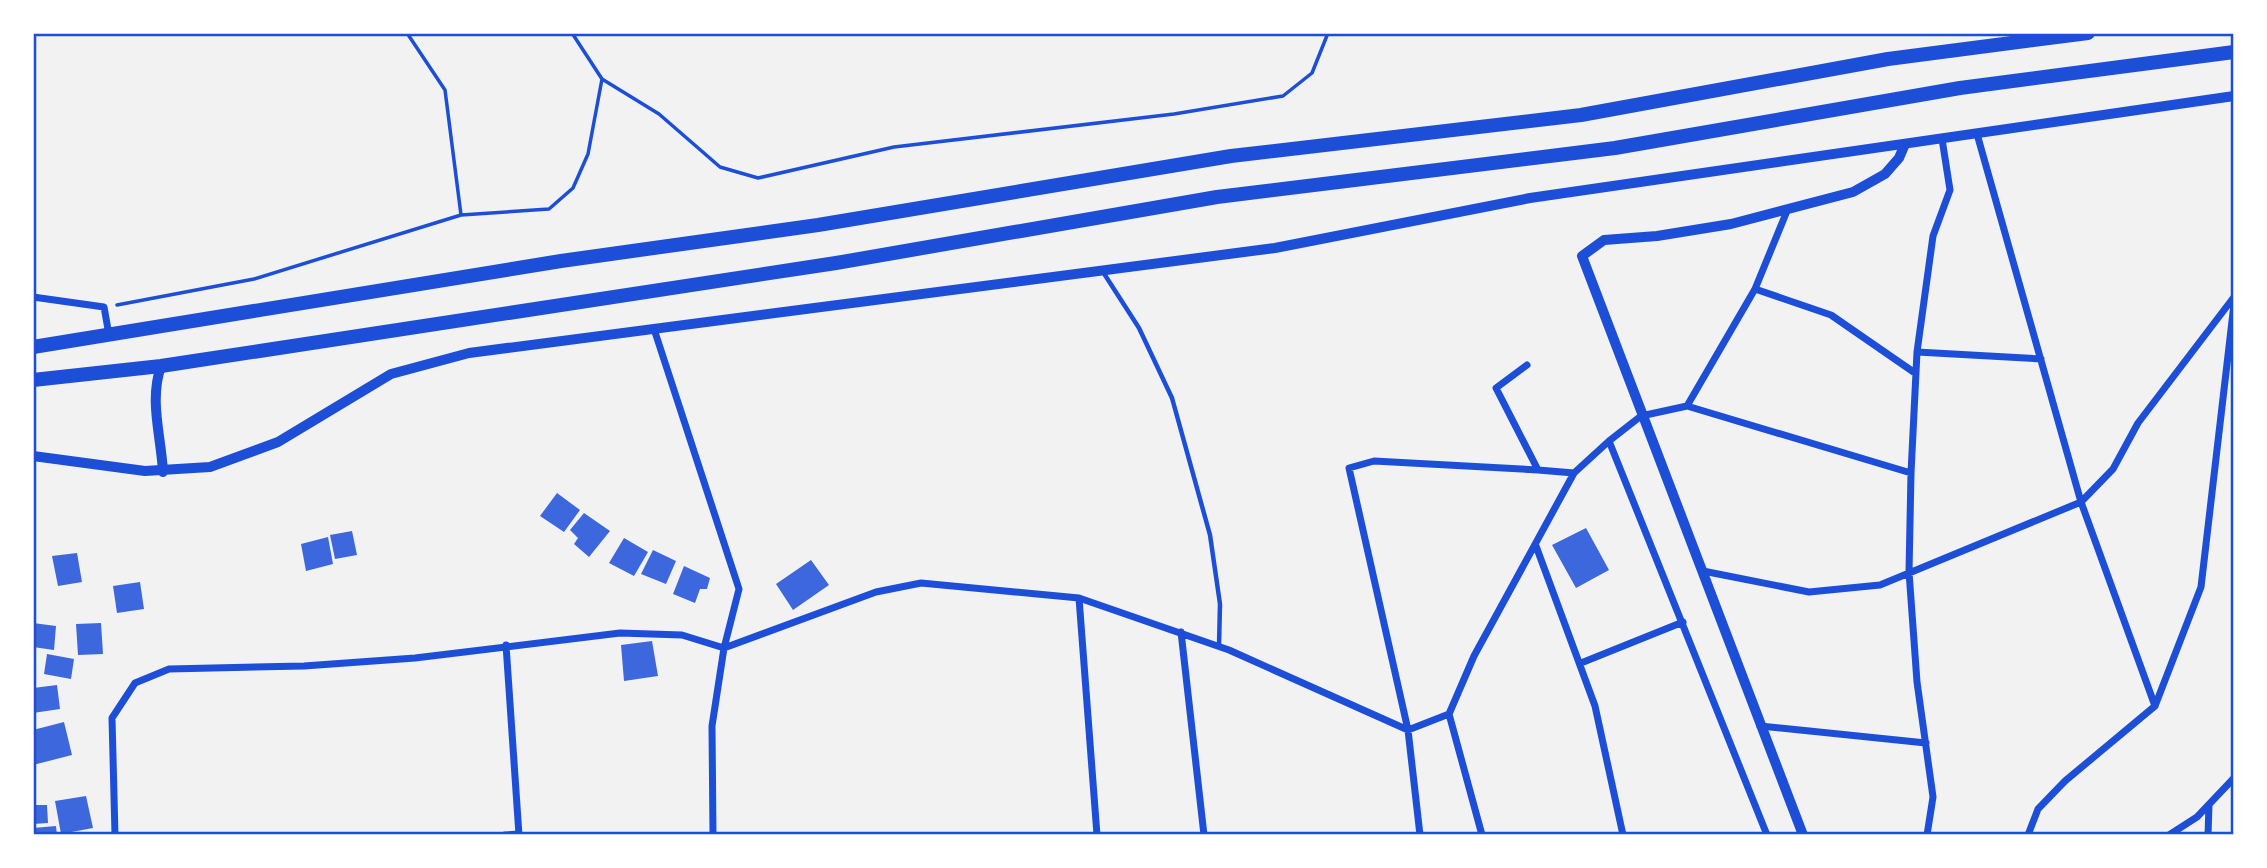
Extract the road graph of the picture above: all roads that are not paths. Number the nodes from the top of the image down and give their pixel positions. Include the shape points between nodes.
1 (2088, 33) edge
2 (2234, 52) edge
3 (2234, 96) edge
4 (1977, 134) junction
5 (1942, 139) junction
6 (1905, 144) junction
7 (1787, 211) junction
8 (1101, 270) junction
9 (1755, 289) junction
10 (33, 297) edge
11 (2234, 297) edge
12 (2234, 304) edge
13 (654, 329) junction
14 (109, 335) junction
15 (33, 346) edge
16 (1917, 352) junction
17 (2041, 359) junction
18 (1527, 365) dead end
19 (161, 366) junction
20 (1915, 373) junction
21 (33, 380) edge
22 (1687, 406) junction
23 (1641, 416) junction
24 (1609, 441) junction
25 (33, 456) edge
26 (1538, 470) junction
27 (163, 472) junction
28 (1910, 472) junction
29 (1574, 473) junction
30 (2081, 502) junction
31 (1536, 546) junction
32 (1703, 571) junction
33 (1909, 572) junction
34 (1079, 597) junction
35 (1684, 622) junction
36 (1181, 632) junction
37 (506, 645) junction
38 (1219, 646) junction
39 (724, 648) junction
40 (1581, 663) junction
41 (2155, 705) junction
42 (1449, 714) junction
43 (1760, 726) junction
44 (1408, 730) junction
45 (1926, 743) junction
46 (2234, 778) edge
47 (2209, 805) junction
48 (519, 834) edge
49 (115, 835) edge
50 (505, 835) edge
51 (713, 835) edge
52 (1097, 835) edge
53 (1204, 835) edge
54 (1420, 835) edge
55 (1482, 835) edge
56 (1623, 835) edge
57 (1767, 835) edge
58 (1803, 835) edge
59 (1927, 835) edge
60 (2028, 835) edge
61 (2169, 835) edge
62 (2208, 835) edge

1 - 14 highway via 1888,59 1581,115 1231,156
2 - 19 highway via 1960,88 1615,148 1217,197 836,263
3 - 4 main road
4 - 5 main road
4 - 17 street
5 - 6 main road
5 - 16 street via 1951,190 1933,236
6 - 7 street via 1885,174 1853,192
6 - 8 main road via 1530,198 1275,248
7 - 9 street
7 - 23 street via 1694,230 1604,240 1581,256
8 - 13 main road
8 - 38 lane via 1139,328 1172,398 1210,535 1220,604
9 - 20 street via 1831,315
9 - 22 street
10 - 14 street via 104,307
11 - 30 street via 2138,423 2113,469
12 - 41 street via 2201,587
13 - 27 main road via 469,353 391,374 278,442 210,467
13 - 39 street via 739,589
14 - 15 highway
16 - 17 street
16 - 20 street
17 - 30 street
18 - 26 street via 1496,388
19 - 21 highway
19 - 27 main road via 155,401
20 - 28 street
22 - 23 street
22 - 28 street
23 - 24 street
23 - 32 street
24 - 29 street
24 - 35 street
25 - 27 main road
26 - 29 street
26 - 44 street via 1374,461 1349,468
28 - 33 street
29 - 31 street
30 - 33 street
30 - 41 street
31 - 40 street
31 - 42 street via 1474,656
32 - 33 street via 1809,592 1880,585
32 - 43 street
33 - 45 street
34 - 36 street
34 - 39 street via 921,583 876,592
34 - 52 street
35 - 40 street
35 - 57 street
36 - 38 street
36 - 53 street
37 - 39 street via 645,634 682,635
37 - 48 street
37 - 49 street via 415,658 304,666 169,669 135,683 112,718
38 - 44 street
39 - 51 street via 712,726
40 - 56 street
41 - 60 street via 2065,781 2038,809
42 - 44 street
42 - 55 street
43 - 45 street
43 - 58 street
44 - 54 street
45 - 59 street via 1933,797
46 - 47 street
47 - 61 street
47 - 62 street
48 - 50 street

